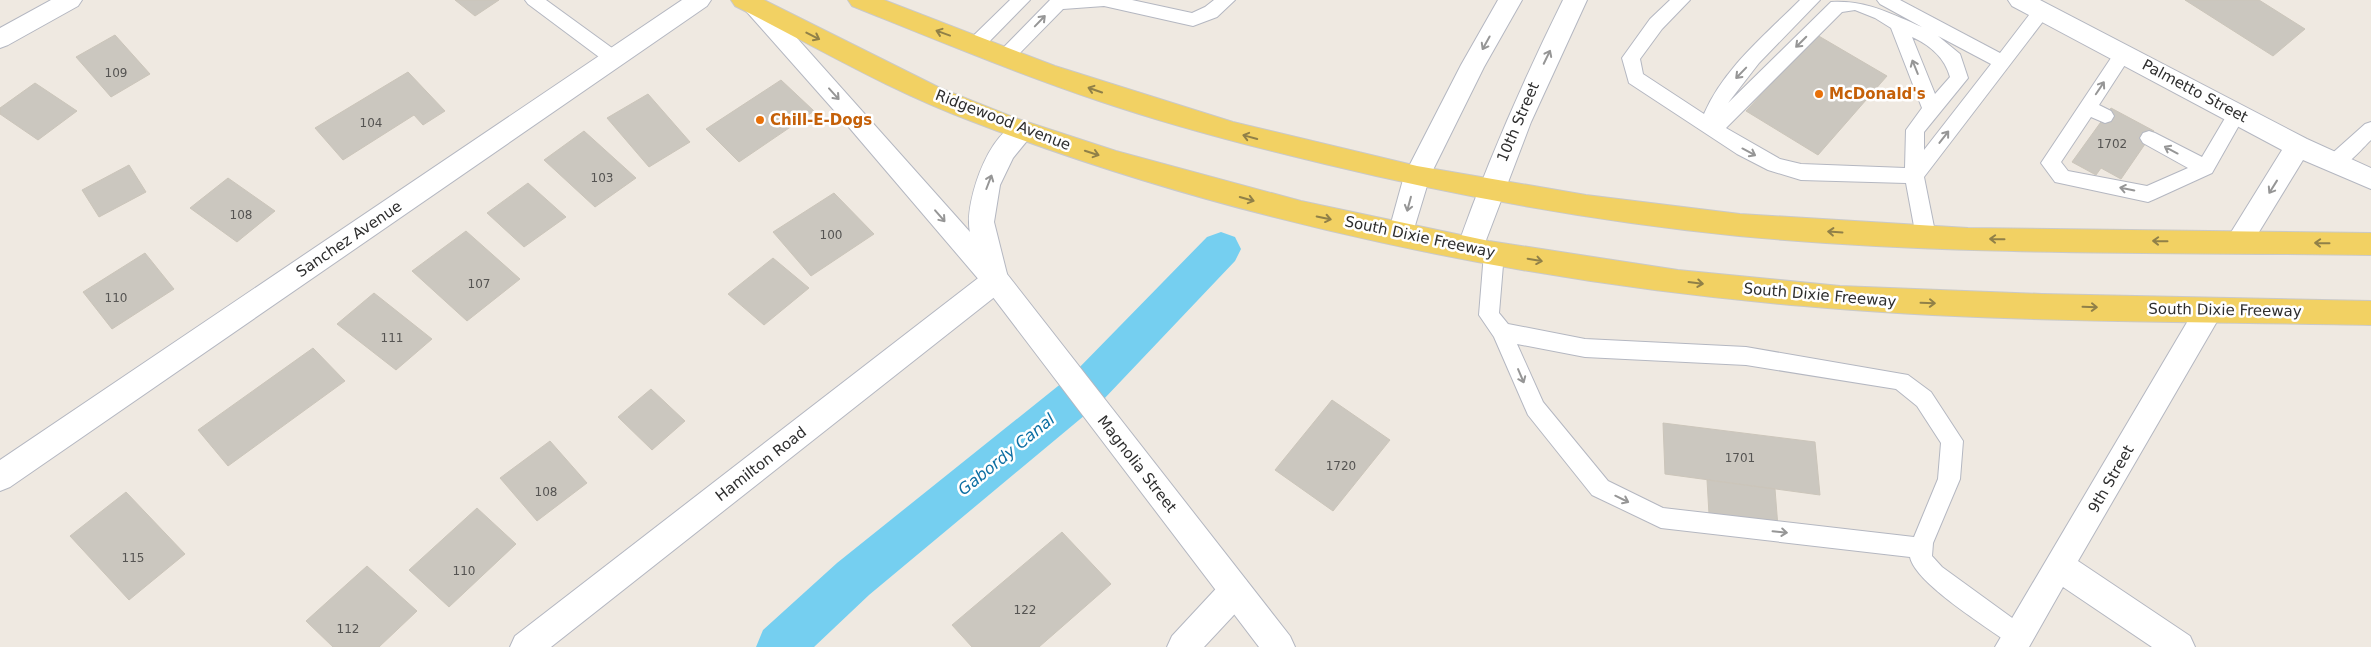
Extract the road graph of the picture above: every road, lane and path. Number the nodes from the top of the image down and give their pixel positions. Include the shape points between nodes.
1 (70, 0) edge
2 (699, 0) edge
3 (860, 0) edge
4 (1104, 0) edge
5 (1226, 0) edge
6 (1510, 0) edge
7 (1575, 0) edge
8 (1680, 0) edge
9 (1811, 0) edge
10 (1886, 0) edge
11 (2020, 0) edge
12 (543, 2) edge
13 (749, 3) edge
14 (1014, 3) edge
15 (2042, 12) junction
16 (1898, 24) junction
17 (0, 39) edge
18 (975, 45) junction
19 (2123, 54) junction
20 (1006, 56) junction
21 (613, 58) junction
22 (2002, 62) junction
23 (2088, 107) junction
24 (1932, 109) junction
25 (2237, 113) junction
26 (2105, 116) dead end
27 (1711, 127) junction
28 (1022, 130) junction
29 (2371, 130) edge
30 (2149, 138) dead end
31 (2298, 146) junction
32 (2335, 162) junction
33 (2205, 168) junction
34 (1417, 176) junction
35 (1914, 176) junction
36 (2371, 179) edge
37 (1490, 189) junction
38 (1276, 208) joint
39 (1401, 234) junction
40 (1926, 237) junction
41 (2239, 242) junction
42 (2371, 244) edge
43 (1482, 250) junction
44 (996, 280) junction
45 (2209, 310) junction
46 (2371, 312) edge
47 (1502, 332) junction
48 (0, 477) edge
49 (1922, 548) junction
50 (2060, 567) junction
51 (1235, 591) junction
52 (2014, 642) edge
53 (526, 647) edge
54 (1183, 647) edge
55 (1279, 647) edge
56 (2180, 647) edge

1 - 17 street
2 - 21 street, Sanchez Avenue
18 -> 3 main road
4 - 5 lane via 1193,20 1212,12
20 -> 4 lane via 1058,3
6 -> 34 street
37 -> 7 street, 10th Street via 1539,73
8 - 27 lane via 1656,24 1631,58 1635,78
9 -> 27 lane via 1728,86 1715,107
10 - 22 lane
11 - 15 street, Palmetto Street
12 - 21 lane
13 -> 28 main road, Ridgewood Avenue via 904,82
13 -> 44 street, Magnolia Street via 856,118
14 - 18 lane
15 - 19 street, Palmetto Street
15 - 22 lane
24 -> 16 lane
16 - 24 lane via 1928,37 1954,60 1959,78
16 -> 27 lane via 1856,3 1837,7
18 - 20 main road
23 -> 19 lane
19 - 25 street, Palmetto Street
34 -> 20 main road via 1298,149 1110,95
21 - 48 street, Sanchez Avenue
35 -> 22 lane
23 - 26 lane
33 -> 23 lane via 2148,194 2062,177 2050,163
24 - 35 lane via 1915,130
25 - 31 street, Palmetto Street
25 - 33 lane
27 -> 35 lane via 1744,149 1792,170
28 -> 38 main road, Ridgewood Avenue
44 -> 28 street, Magnolia Street via 981,222 987,185 1003,152
29 - 32 lane
33 -> 30 lane
31 - 32 street, Palmetto Street
31 -> 41 street
32 - 36 street, Palmetto Street
34 - 37 main road
34 -> 39 street
35 - 40 lane
40 -> 37 main road via 1740,225 1641,214
37 - 43 street, 10th Street
38 -> 39 main road, South Dixie Freeway
39 - 43 main road, South Dixie Freeway
41 -> 40 main road
42 -> 41 main road
43 -> 45 main road, South Dixie Freeway via 1584,268 1774,292 1899,302
43 - 47 lane via 1489,315
44 - 51 street, Magnolia Street
44 - 53 street, Hamilton Road
45 - 46 main road, South Dixie Freeway
45 - 50 street, 9th Street
47 -> 49 lane via 1535,408 1600,488 1661,518
47 - 49 lane via 1585,348 1746,356 1902,381 1924,399 1952,441 1949,478
49 - 52 lane via 1921,559 1934,575
50 - 52 street, 9th Street
50 - 56 street
51 - 54 street
51 - 55 street, Magnolia Street

